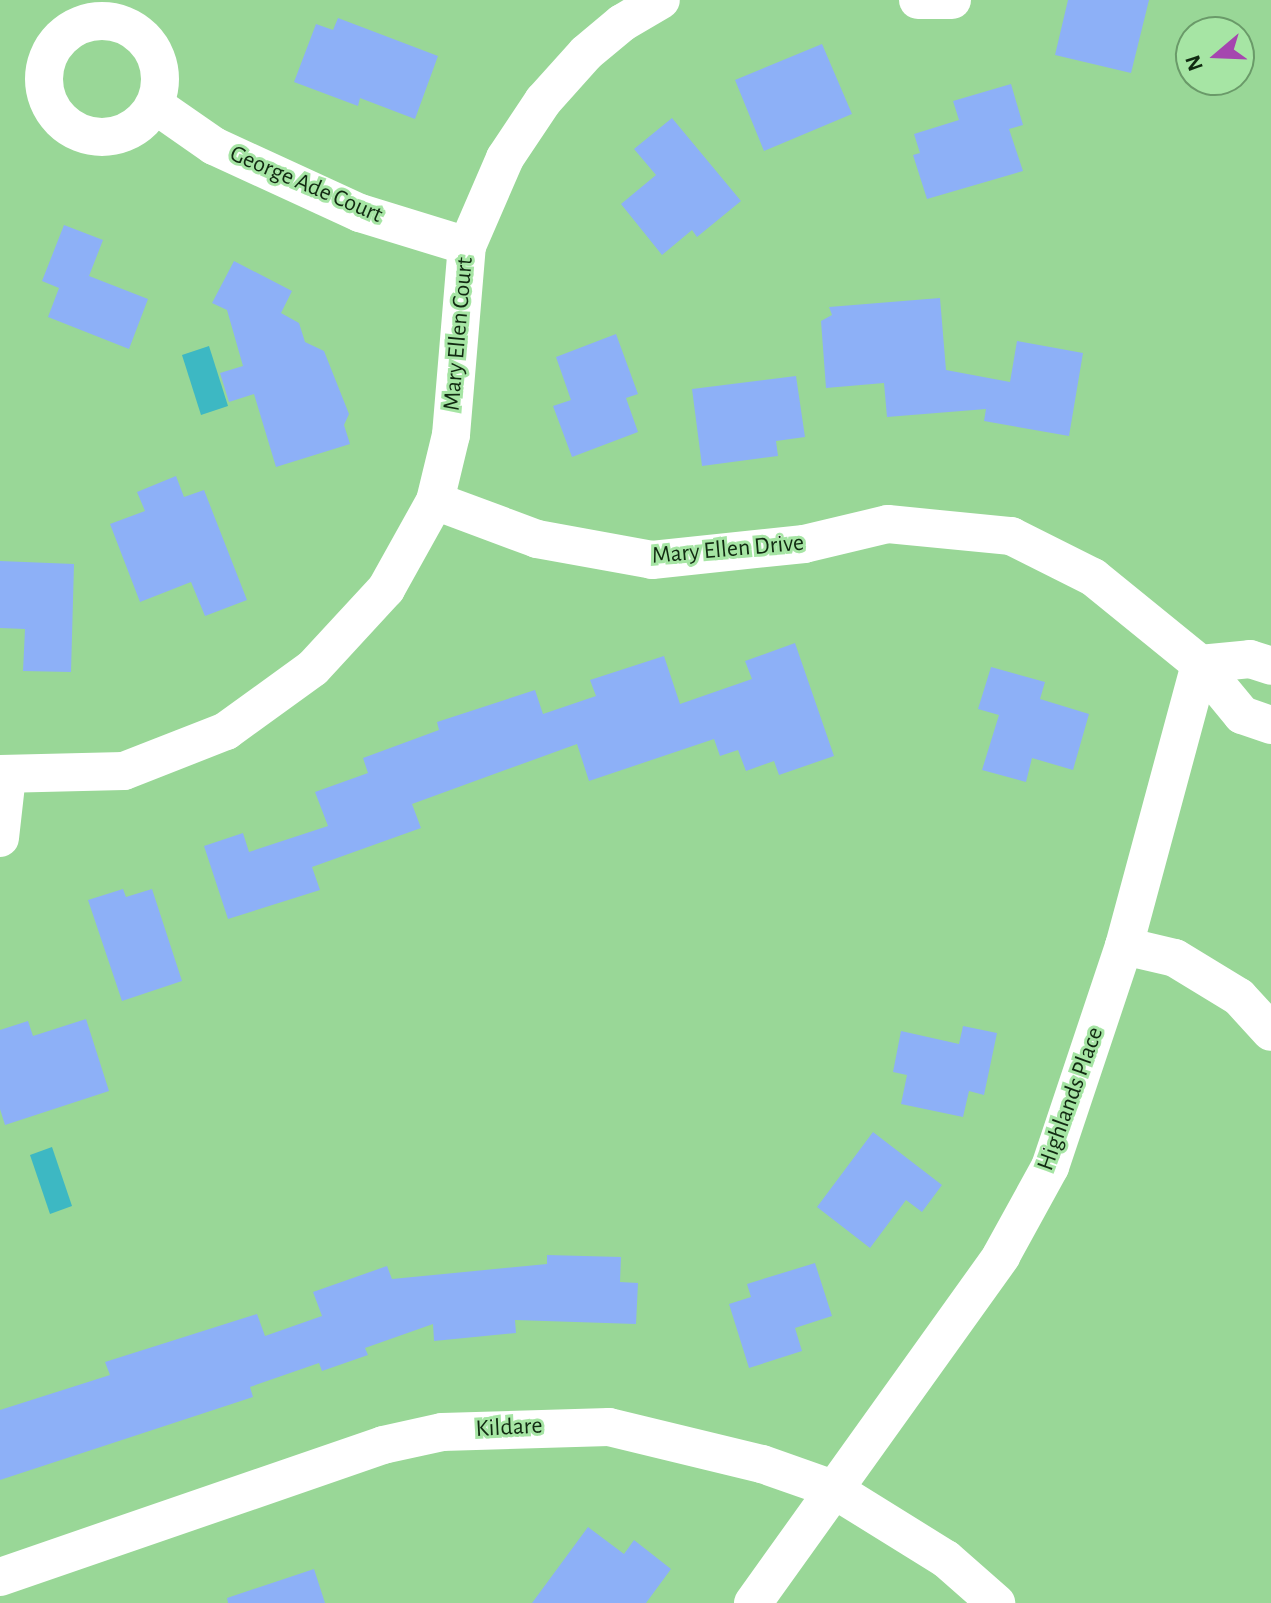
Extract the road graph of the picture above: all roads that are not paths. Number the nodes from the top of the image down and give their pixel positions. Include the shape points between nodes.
1 (661, 0) edge
2 (918, 0) edge
3 (952, 0) edge
4 (155, 105) dead end
5 (467, 246) junction
6 (435, 501) junction
7 (1200, 664) junction
8 (1271, 666) edge
9 (1271, 725) edge
10 (3, 775) edge
11 (0, 838) edge
12 (1124, 946) junction
13 (1271, 1032) edge
14 (833, 1489) junction
15 (0, 1577) edge
16 (753, 1603) edge
17 (996, 1603) edge

1 - 5 street, Mary Ellen Court via 586,53 543,101 505,158
2 - 3 street
4 - 5 street, George Ade Court via 214,146 332,200
5 - 6 street, Mary Ellen Court via 451,435
6 - 7 street, Mary Ellen Drive via 537,539 652,560 804,544 888,524 1011,536 1093,577
6 - 10 street via 386,589 313,668 226,731 124,771
7 - 8 street via 1250,659
7 - 9 street, Mary Ellen Drive via 1242,715
7 - 12 street, Highlands Place
10 - 11 street
12 - 13 street via 1175,958 1239,997
12 - 14 street, Highlands Place via 1050,1167 1001,1256
14 - 15 street, Kildare via 762,1464 609,1427 442,1432 383,1445
14 - 16 street, Highlands Place
14 - 17 street, Kildare via 946,1559

